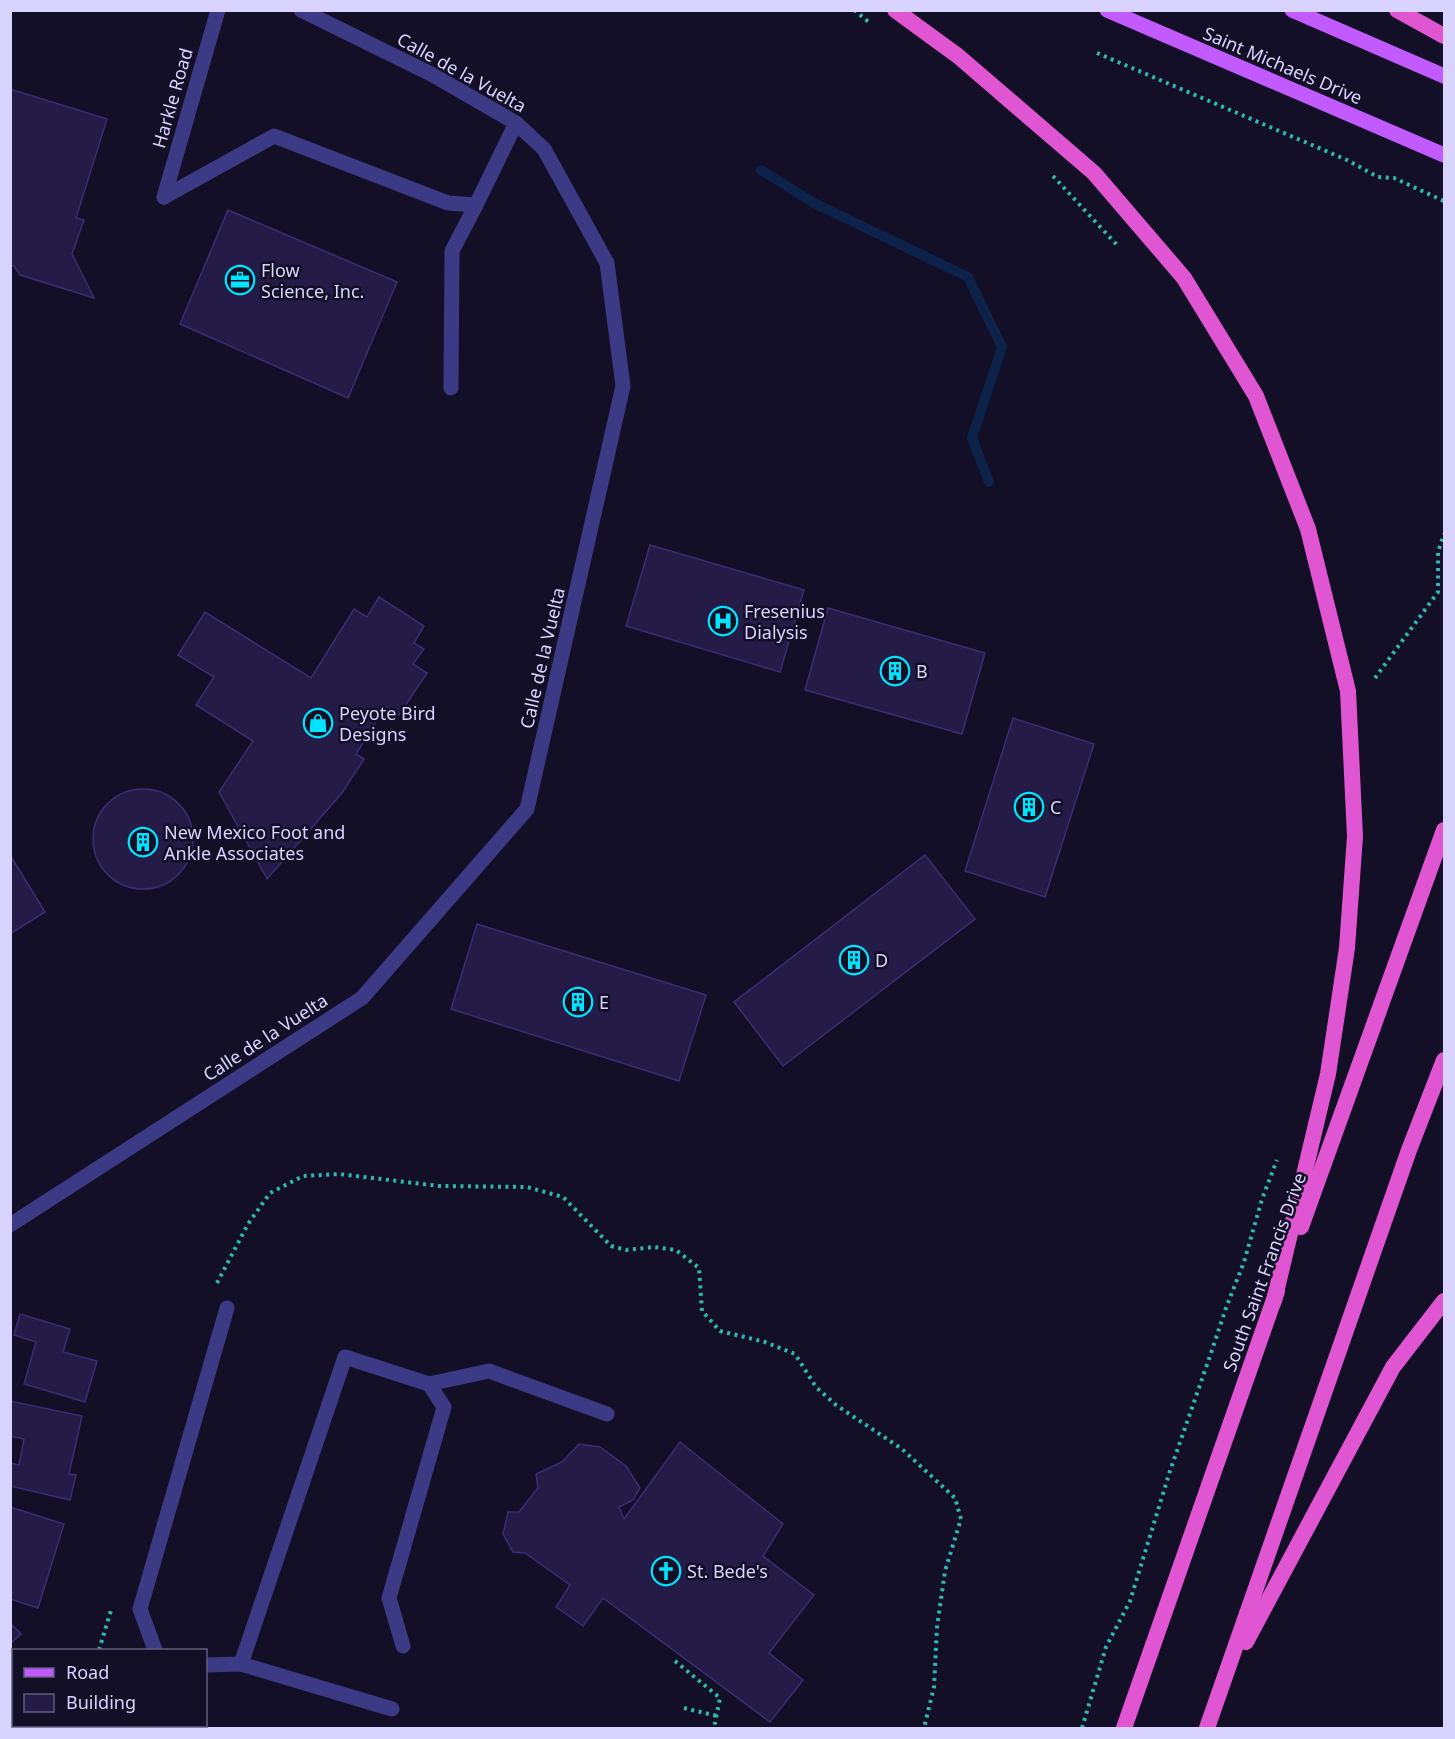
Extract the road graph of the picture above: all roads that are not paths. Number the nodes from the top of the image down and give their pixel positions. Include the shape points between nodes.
1 (218, 10) edge
2 (300, 10) edge
3 (894, 10) edge
4 (1107, 10) edge
5 (1292, 10) edge
6 (1397, 10) edge
7 (1444, 36) edge
8 (1444, 76) edge
9 (516, 123) junction
10 (1444, 155) edge
11 (476, 205) junction
12 (451, 388) dead end
13 (1444, 830) edge
14 (1444, 1060) edge
15 (10, 1225) edge
16 (1274, 1300) junction
17 (1444, 1301) edge
18 (227, 1308) dead end
19 (429, 1384) junction
20 (607, 1414) dead end
21 (402, 1646) dead end
22 (155, 1649) edge
23 (241, 1664) junction
24 (207, 1665) edge
25 (1222, 1688) junction
26 (392, 1708) dead end
27 (1124, 1728) edge
28 (1207, 1728) edge

1 - 11 street, Harkle Road via 164,197 274,136 448,203
2 - 9 street, Calle de la Vuelta via 433,75
3 - 16 highway via 958,56 1094,173 1184,278 1256,396 1308,529 1348,691 1355,836 1347,948 1328,1074
4 - 10 main road, Saint Michaels Drive
5 - 8 main road
6 - 7 highway
9 - 11 street
9 - 15 street, Calle de la Vuelta via 544,149 607,263 623,386 527,808 362,998
11 - 12 street via 452,251
13 - 16 highway, South Saint Francis Drive
14 - 25 highway via 1409,1150
16 - 27 highway, South Saint Francis Drive
17 - 25 highway via 1393,1367
18 - 22 street via 140,1609
19 - 20 street via 489,1371
19 - 21 street via 444,1407 389,1598
19 - 23 street via 345,1358
23 - 24 street
23 - 26 street
25 - 28 highway

